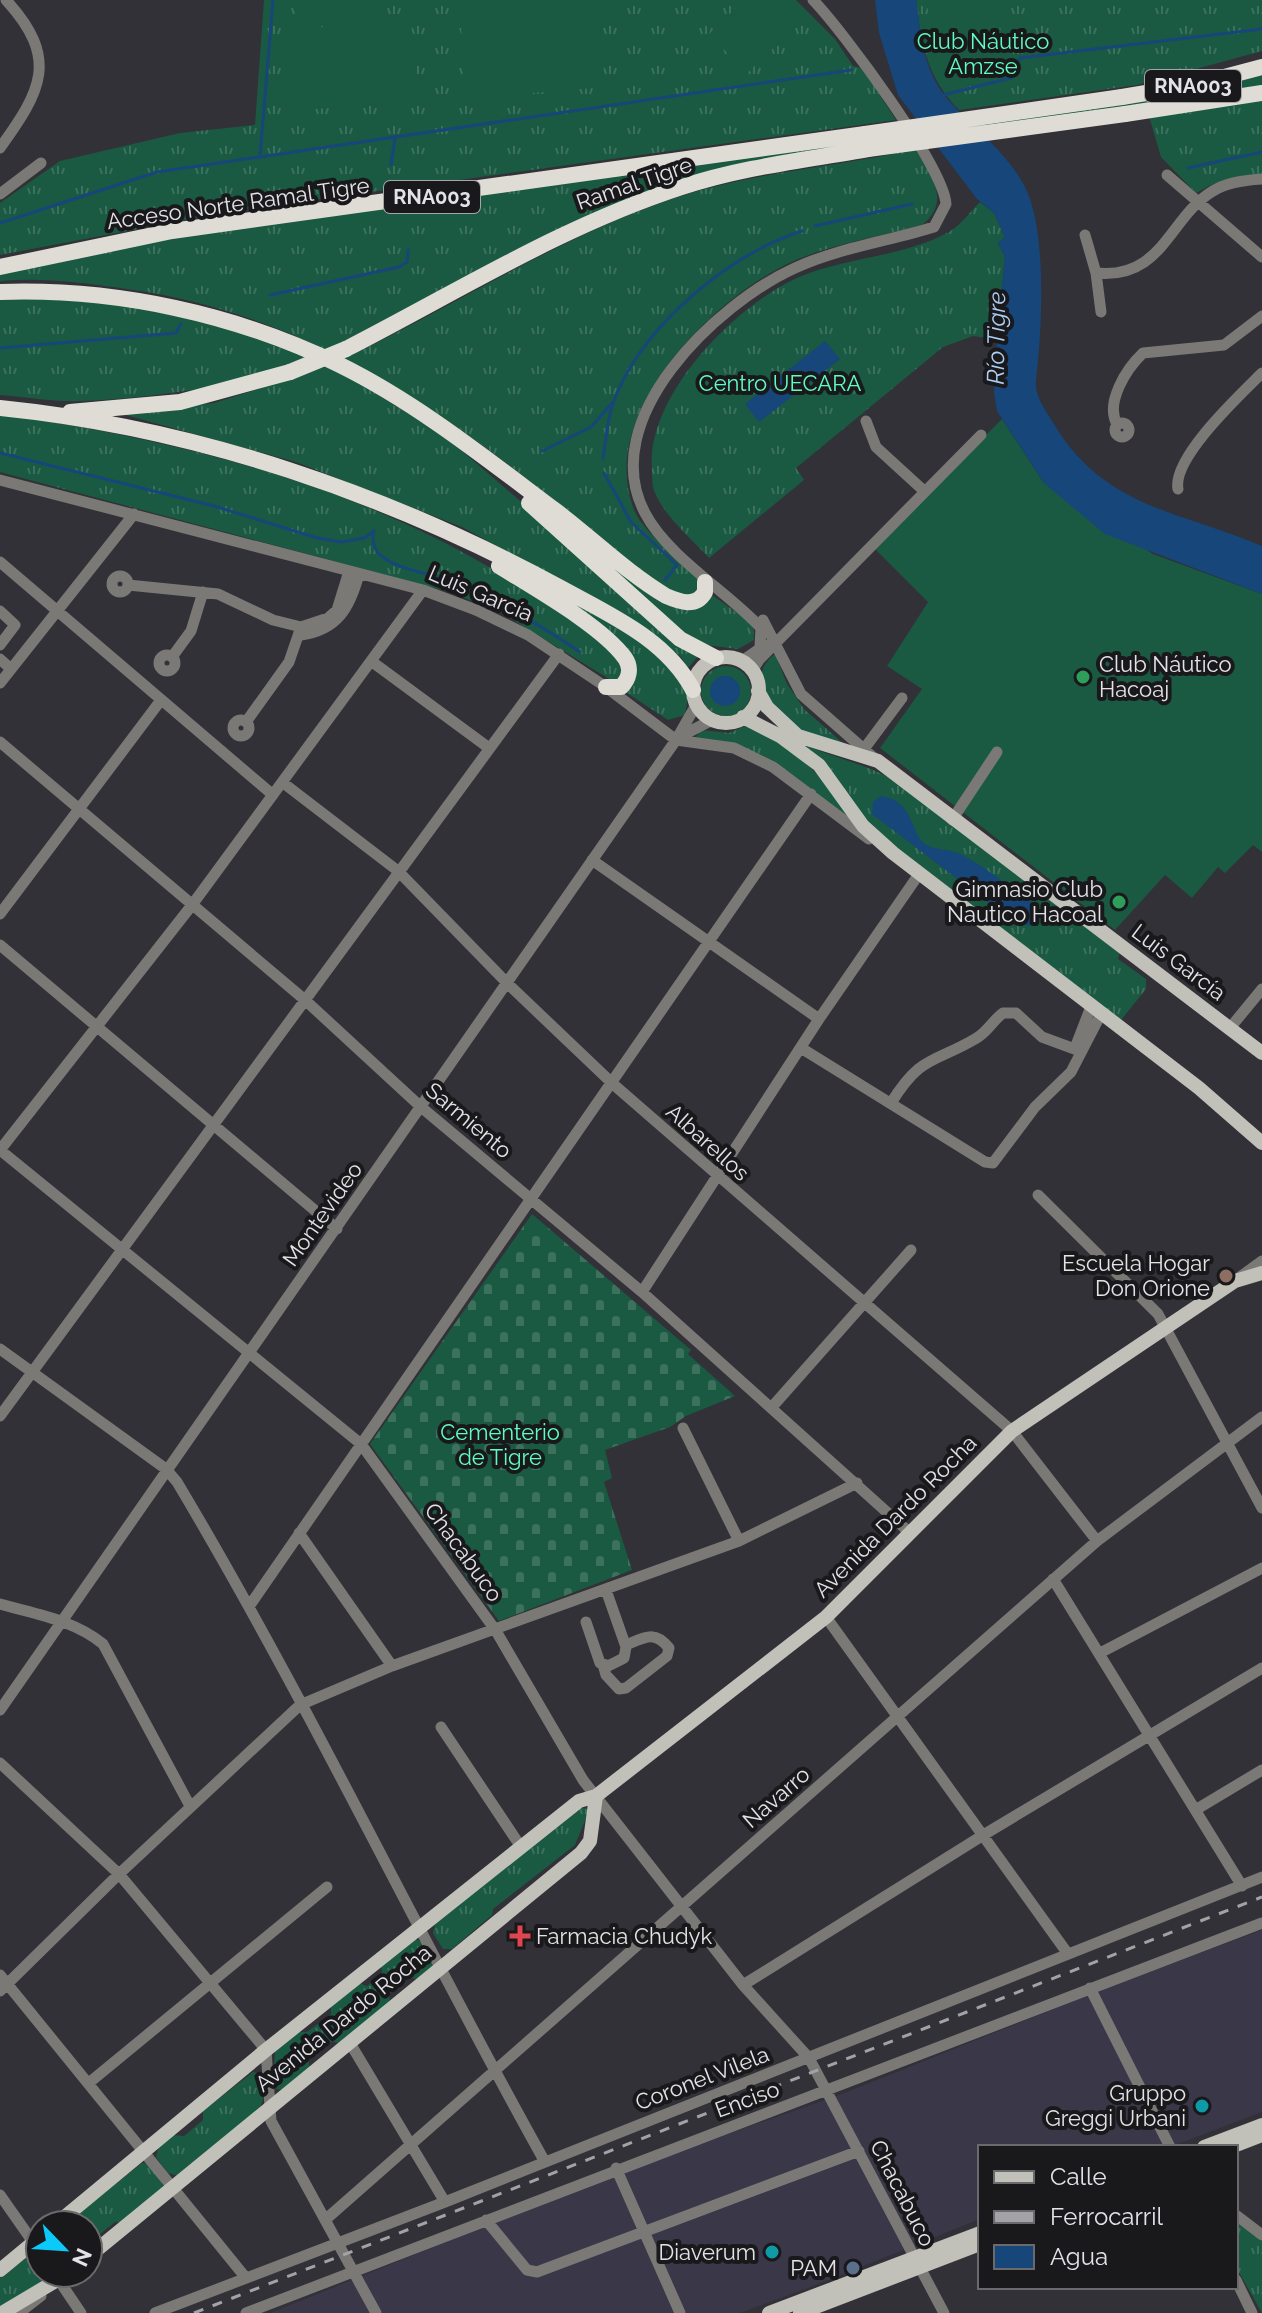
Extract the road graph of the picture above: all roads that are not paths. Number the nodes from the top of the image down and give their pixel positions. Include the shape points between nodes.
1 (6, 0) edge
2 (813, 0) edge
3 (1262, 67) edge
4 (1262, 93) edge
5 (1123, 105) junction
6 (866, 142) junction
7 (0, 148) edge
8 (41, 163) dead end
9 (1167, 175) dead end
10 (1262, 179) edge
11 (0, 194) edge
12 (1198, 203) junction
13 (1085, 235) dead end
14 (1262, 257) edge
15 (0, 267) edge
16 (1096, 273) junction
17 (0, 292) edge
18 (1101, 312) dead end
19 (1262, 316) edge
20 (1262, 373) edge
21 (0, 408) edge
22 (52, 413) junction
23 (866, 421) dead end
24 (1117, 424) dead end
25 (981, 435) dead end
26 (478, 455) junction
27 (0, 480) edge
28 (1178, 489) dead end
29 (923, 490) junction
30 (134, 514) junction
31 (429, 524) junction
32 (0, 562) edge
33 (692, 566) junction
34 (354, 572) junction
35 (705, 582) junction
36 (128, 585) dead end
37 (423, 590) junction
38 (203, 592) junction
39 (0, 611) edge
40 (56, 612) junction
41 (301, 631) junction
42 (777, 644) junction
43 (0, 645) edge
44 (760, 646) junction
45 (559, 654) junction
46 (172, 657) dead end
47 (716, 658) junction
48 (0, 659) edge
49 (371, 661) junction
50 (15, 664) junction
51 (747, 666) junction
52 (0, 683) edge
53 (606, 687) junction
54 (758, 691) junction
55 (694, 697) junction
56 (902, 698) dead end
57 (161, 700) junction
58 (743, 717) junction
59 (712, 720) junction
60 (246, 722) dead end
61 (688, 722) junction
62 (656, 724) junction
63 (676, 740) junction
64 (0, 742) edge
65 (489, 748) junction
66 (864, 749) junction
67 (997, 752) dead end
68 (878, 761) junction
69 (282, 782) junction
70 (811, 794) junction
71 (273, 795) junction
72 (78, 810) junction
73 (952, 820) junction
74 (893, 853) junction
75 (592, 860) junction
76 (398, 871) junction
77 (919, 874) junction
78 (192, 905) junction
79 (0, 914) edge
80 (708, 941) junction
81 (0, 945) edge
82 (508, 984) junction
83 (1262, 989) edge
84 (305, 1000) junction
85 (1097, 1008) junction
86 (819, 1019) junction
87 (97, 1027) junction
88 (1230, 1028) junction
89 (801, 1048) junction
90 (1262, 1053) edge
91 (1076, 1054) junction
92 (613, 1084) junction
93 (891, 1103) junction
94 (421, 1107) junction
95 (213, 1125) junction
96 (1262, 1143) edge
97 (0, 1150) edge
98 (719, 1179) junction
99 (1038, 1195) dead end
100 (533, 1200) junction
101 (337, 1229) junction
102 (121, 1249) junction
103 (911, 1250) dead end
104 (1262, 1261) edge
105 (1262, 1273) edge
106 (1235, 1281) junction
107 (642, 1292) junction
108 (865, 1303) junction
109 (1165, 1326) junction
110 (0, 1349) edge
111 (251, 1353) junction
112 (33, 1371) junction
113 (772, 1407) junction
114 (0, 1416) edge
115 (1262, 1417) edge
116 (683, 1428) dead end
117 (1012, 1431) junction
118 (1227, 1442) junction
119 (361, 1444) junction
120 (166, 1469) junction
121 (857, 1483) junction
122 (1262, 1508) edge
123 (909, 1532) junction
124 (299, 1533) junction
125 (739, 1541) junction
126 (1097, 1541) junction
127 (1262, 1568) edge
128 (1053, 1579) junction
129 (606, 1590) junction
130 (0, 1604) edge
131 (250, 1605) junction
132 (826, 1617) junction
133 (62, 1622) junction
134 (586, 1622) dead end
135 (496, 1631) junction
136 (626, 1645) junction
137 (1100, 1653) junction
138 (606, 1665) junction
139 (392, 1666) junction
140 (1262, 1668) edge
141 (300, 1705) junction
142 (0, 1710) edge
143 (899, 1717) junction
144 (441, 1727) dead end
145 (1152, 1735) junction
146 (0, 1763) edge
147 (1262, 1770) edge
148 (596, 1796) junction
149 (190, 1806) junction
150 (1197, 1809) junction
151 (985, 1834) junction
152 (521, 1847) junction
153 (119, 1874) junction
154 (1262, 1877) edge
155 (1242, 1886) junction
156 (327, 1887) dead end
157 (680, 1907) junction
158 (1262, 1923) edge
159 (420, 1930) junction
160 (1068, 1954) junction
161 (441, 1967) junction
162 (209, 1983) junction
163 (3, 1984) edge
164 (743, 1985) junction
165 (1090, 1988) junction
166 (350, 2043) junction
167 (266, 2050) junction
168 (809, 2058) junction
169 (495, 2071) junction
170 (90, 2082) junction
171 (828, 2090) junction
172 (269, 2107) junction
173 (1262, 2125) edge
174 (1262, 2135) edge
175 (410, 2145) junction
176 (1169, 2145) edge
177 (1209, 2145) edge
178 (1236, 2145) edge
179 (859, 2151) junction
180 (146, 2152) junction
181 (545, 2162) junction
182 (616, 2168) junction
183 (173, 2186) junction
184 (0, 2195) edge
185 (445, 2202) junction
186 (75, 2209) edge
187 (1238, 2217) edge
188 (325, 2220) junction
189 (486, 2220) junction
190 (24, 2226) edge
191 (642, 2233) junction
192 (978, 2234) edge
193 (1262, 2235) edge
194 (337, 2242) junction
195 (104, 2244) edge
196 (978, 2245) edge
197 (24, 2254) edge
198 (916, 2264) junction
199 (0, 2270) edge
200 (354, 2272) junction
201 (246, 2278) junction
202 (1238, 2284) edge
203 (40, 2289) edge
204 (46, 2289) edge
205 (68, 2289) edge
206 (2, 2313) edge
207 (19, 2313) edge
208 (81, 2313) edge
209 (155, 2313) edge
210 (246, 2313) edge
211 (376, 2313) edge
212 (680, 2313) edge
213 (769, 2313) edge
214 (800, 2313) edge
215 (944, 2313) edge
216 (1251, 2313) edge

1 - 7 street via 25,20 36,44 39,79 30,107
2 - 33 street, Luis García via 878,84 938,179 946,204 934,227 816,259 755,291 712,326 660,386 639,425 635,486 646,517
3 - 5 highway, Ramal Tigre / RNA003
4 - 5 highway, Ramal Tigre / RNA003
5 - 6 highway, Ramal Tigre / RNA003, bridge
6 - 15 highway, Acceso Norte Ramal Tigre / RNA003 via 172,231
6 - 22 highway, Ramal Tigre / RNA003, bridge via 683,186 575,227 346,349 290,372 180,402
8 - 11 street
9 - 12 street
10 - 12 street via 1227,185
12 - 14 street
12 - 16 street via 1155,254 1122,273
13 - 16 street
16 - 18 street
17 - 26 highway via 122,298 240,325 342,366
19 - 24 street via 1212,348 1143,353 1113,400 1111,414
20 - 28 street via 1204,435 1178,471
21 - 22 highway, RNA003
22 - 31 highway via 293,470
23 - 29 street via 876,447
25 - 29 street
26 - 35 highway via 666,596 696,601 705,592
26 - 47 highway via 680,639
27 - 30 street, Luis García
29 - 42 street
30 - 34 street, Luis García
30 - 40 street
31 - 53 highway via 605,639 625,659 629,673 621,687
31 - 55 highway via 620,621 675,660
32 - 40 street
33 - 35 street, Luis García
33 - 42 street, Luis García via 757,614
34 - 37 street, Luis García
34 - 41 street via 337,610
35 - 44 street, Luis García via 761,628
36 - 38 street
37 - 45 street, Luis García via 498,620
37 - 49 street
38 - 41 street via 229,598
38 - 46 street via 191,631
39 - 43 street via 15,625
40 - 50 street
40 - 57 street
41 - 60 street via 284,671
42 - 44 street
42 - 51 street
42 - 66 street, Luis García via 801,694
43 - 50 street
44 - 51 street
45 - 53 street, Luis García
45 - 65 street
47 - 51 main road
47 - 55 main road via 697,673
48 - 50 street
49 - 65 street
49 - 69 street
50 - 52 street
51 - 54 main road
53 - 62 street, Luis García
54 - 58 main road via 754,706
54 - 68 main road, Luis García via 798,736
55 - 59 main road
55 - 61 street, Montevideo
56 - 66 street
57 - 71 street
57 - 72 street
58 - 59 main road via 728,723
58 - 74 main road via 819,765 863,826
59 - 63 street, Montevideo
61 - 62 street via 678,727
61 - 63 street, Montevideo
62 - 63 street, Luis García
63 - 70 street via 734,748
63 - 75 street, Montevideo
64 - 72 street, Sarmiento
65 - 76 street
66 - 68 street, Luis García
67 - 73 street
68 - 73 main road, Luis García
69 - 71 street
69 - 76 street, Albarellos
70 - 74 street
70 - 80 street
71 - 78 street
72 - 78 street, Sarmiento
72 - 79 street
73 - 88 main road, Luis García
74 - 77 main road
75 - 80 street
75 - 82 street, Montevideo
76 - 82 street, Albarellos
76 - 84 street
77 - 85 main road
77 - 86 street
78 - 84 street, Sarmiento
78 - 87 street
80 - 86 street
80 - 92 street
81 - 87 street
82 - 92 street, Albarellos
82 - 94 street, Montevideo
83 - 88 street
84 - 94 street, Sarmiento
84 - 95 street
85 - 91 street
85 - 96 main road
86 - 89 street
87 - 95 street
87 - 97 street
88 - 90 main road, Luis García
89 - 93 street
89 - 98 street
91 - 93 street via 1042,1037 1016,1013 1003,1013 976,1039 924,1062
91 - 93 street via 1062,1082 1035,1107 993,1163
92 - 98 street, Albarellos
92 - 100 street
94 - 100 street, Sarmiento
94 - 101 street, Montevideo
95 - 101 street
95 - 102 street
97 - 102 street, Chacabuco
98 - 107 street
98 - 108 street, Albarellos
99 - 109 street
100 - 107 street, Sarmiento
100 - 119 street
101 - 111 street, Montevideo
102 - 111 street, Chacabuco
102 - 112 street
103 - 108 street
104 - 106 street, Avenida Dardo Rocha
105 - 106 main road, Avenida Dardo Rocha
106 - 109 main road, Avenida Dardo Rocha
107 - 113 street, Sarmiento
108 - 113 street
108 - 117 street, Albarellos
109 - 117 main road, Avenida Dardo Rocha
109 - 118 street
110 - 112 street
111 - 119 street, Chacabuco
111 - 120 street, Montevideo
112 - 114 street
112 - 120 street
113 - 121 street, Sarmiento
115 - 118 street, Navarro
116 - 125 street
117 - 123 main road, Avenida Dardo Rocha
117 - 126 street, Albarellos
118 - 122 street
118 - 126 street, Navarro
119 - 124 street
119 - 135 street, Chacabuco
120 - 131 street
120 - 133 street, Montevideo
121 - 123 street, Sarmiento
121 - 125 street
123 - 132 main road, Avenida Dardo Rocha
124 - 131 street
124 - 139 street
125 - 129 street
126 - 128 street, Navarro
127 - 137 street
128 - 137 street
128 - 143 street, Navarro
129 - 135 street
129 - 136 street
130 - 133 street
131 - 141 street
132 - 143 street
132 - 148 main road, Avenida Dardo Rocha
133 - 142 street, Montevideo
133 - 149 street via 94,1637 110,1654
134 - 138 street via 600,1663
135 - 139 street
135 - 148 street, Chacabuco
136 - 138 street via 624,1658
136 - 138 street via 657,1635 669,1652 622,1689 606,1675
137 - 145 street
139 - 141 street
140 - 145 street
141 - 149 street
141 - 159 street
143 - 151 street
143 - 157 street, Navarro
144 - 152 street
145 - 150 street
145 - 151 street
146 - 153 street
147 - 150 street
148 - 152 main road, Avenida Dardo Rocha via 579,1801
148 - 157 street, Chacabuco
148 - 161 main road, Avenida Dardo Rocha via 596,1820 581,1853
149 - 153 street
150 - 155 street
151 - 160 street
151 - 164 street
152 - 159 main road, Avenida Dardo Rocha
153 - 162 street
153 - 163 street
154 - 155 street, Coronel Vilela
155 - 160 street, Coronel Vilela
156 - 162 street
157 - 164 street, Chacabuco
157 - 169 street, Navarro
158 - 165 street, Enciso
159 - 161 street
159 - 167 main road, Avenida Dardo Rocha
160 - 168 street, Coronel Vilela
161 - 166 main road, Avenida Dardo Rocha
161 - 169 street
162 - 167 street
162 - 170 street
163 - 170 street
164 - 168 street, Chacabuco
165 - 171 street, Enciso
165 - 176 street
166 - 172 main road, Avenida Dardo Rocha
166 - 175 street
167 - 172 street
167 - 180 main road, Avenida Dardo Rocha
168 - 171 street, Chacabuco
168 - 181 street, Coronel Vilela
169 - 175 street, Navarro
169 - 181 street
170 - 180 street
171 - 179 street, Chacabuco
171 - 182 street, Enciso
172 - 183 main road, Avenida Dardo Rocha
172 - 188 street via 271,2121
173 - 177 main road
174 - 178 main road
175 - 185 street
175 - 188 street, Navarro
179 - 191 street
179 - 198 street, Chacabuco
180 - 183 street
180 - 186 main road, Avenida Dardo Rocha
181 - 185 street, Coronel Vilela
182 - 189 street, Enciso
182 - 191 street
183 - 195 main road, Avenida Dardo Rocha
183 - 201 street
184 - 190 street
185 - 194 street, Coronel Vilela
187 - 193 street
188 - 194 street
189 - 191 street via 532,2273
189 - 200 street, Enciso
191 - 212 street
192 - 198 main road
194 - 200 street
194 - 201 street, Coronel Vilela
196 - 198 main road
197 - 199 main road
198 - 213 main road
198 - 214 main road
198 - 215 street, Chacabuco
200 - 210 street, Enciso
200 - 211 street
201 - 209 street, Coronel Vilela
202 - 216 street
203 - 206 main road
204 - 207 street
205 - 208 street

